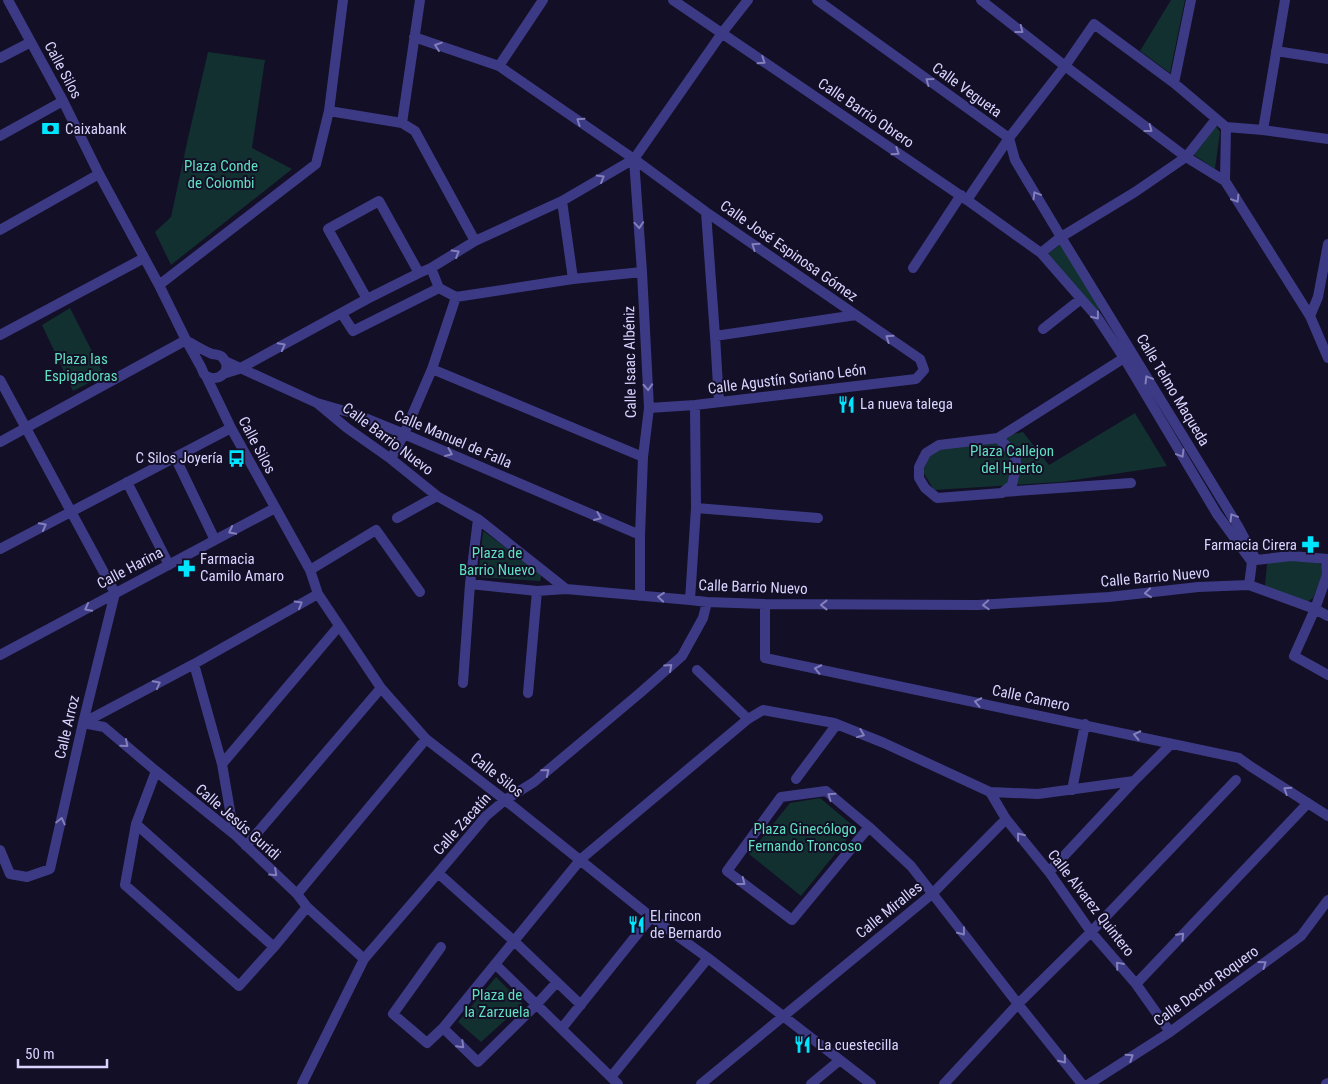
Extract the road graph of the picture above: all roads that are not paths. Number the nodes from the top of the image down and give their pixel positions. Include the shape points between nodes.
1 (8, 0) edge
2 (344, 0) edge
3 (420, 0) edge
4 (543, 0) edge
5 (673, 0) edge
6 (748, 0) edge
7 (817, 0) edge
8 (981, 0) edge
9 (1191, 0) edge
10 (1285, 0) edge
11 (994, 4) edge
12 (722, 33) junction
13 (414, 38) junction
14 (31, 42) junction
15 (1276, 51) junction
16 (0, 58) edge
17 (1328, 59) edge
18 (499, 66) junction
19 (1065, 66) junction
20 (1174, 83) junction
21 (63, 101) junction
22 (329, 111) junction
23 (1216, 119) junction
24 (402, 123) junction
25 (1226, 127) junction
26 (1263, 130) junction
27 (0, 136) edge
28 (1009, 138) junction
29 (1328, 139) edge
30 (1186, 157) junction
31 (634, 159) junction
32 (100, 174) junction
33 (1225, 181) junction
34 (964, 198) junction
35 (562, 201) junction
36 (706, 212) junction
37 (0, 230) edge
38 (1061, 237) junction
39 (475, 241) junction
40 (1328, 244) edge
41 (1041, 253) junction
42 (144, 258) junction
43 (431, 268) junction
44 (913, 268) dead end
45 (642, 272) junction
46 (419, 273) junction
47 (573, 279) junction
48 (159, 285) junction
49 (439, 288) junction
50 (456, 297) junction
51 (1081, 299) junction
52 (367, 300) junction
53 (342, 314) junction
54 (856, 315) junction
55 (1310, 316) junction
56 (1043, 329) dead end
57 (0, 335) edge
58 (715, 336) junction
59 (186, 340) junction
60 (213, 354) junction
61 (1124, 358) junction
62 (1328, 358) edge
63 (225, 361) junction
64 (239, 369) junction
65 (432, 369) junction
66 (924, 370) joint
67 (212, 374) junction
68 (0, 380) edge
69 (719, 402) junction
70 (317, 403) junction
71 (695, 405) junction
72 (649, 408) junction
73 (25, 428) junction
74 (230, 428) junction
75 (404, 434) junction
76 (998, 438) junction
77 (0, 442) edge
78 (175, 457) junction
79 (643, 457) junction
80 (391, 459) junction
81 (127, 482) junction
82 (1131, 483) dead end
83 (1002, 493) junction
84 (437, 496) junction
85 (275, 508) junction
86 (696, 508) junction
87 (70, 512) junction
88 (397, 518) dead end
89 (818, 518) dead end
90 (478, 519) junction
91 (640, 535) junction
92 (216, 540) junction
93 (0, 548) edge
94 (1327, 559) edge
95 (1254, 561) junction
96 (169, 564) junction
97 (310, 570) junction
98 (470, 584) junction
99 (1249, 586) junction
100 (566, 589) junction
101 (537, 591) junction
102 (420, 592) dead end
103 (115, 593) junction
104 (318, 594) junction
105 (640, 596) junction
106 (690, 600) junction
107 (707, 602) junction
108 (765, 604) junction
109 (1315, 610) junction
110 (1328, 616) edge
111 (339, 626) junction
112 (0, 655) edge
113 (194, 664) junction
114 (697, 670) dead end
115 (1328, 675) edge
116 (463, 683) dead end
117 (381, 688) junction
118 (528, 693) dead end
119 (748, 719) junction
120 (83, 722) junction
121 (837, 724) junction
122 (1084, 724) junction
123 (426, 739) junction
124 (1172, 744) junction
125 (222, 764) junction
126 (156, 771) junction
127 (796, 778) dead end
128 (1236, 780) dead end
129 (1134, 781) junction
130 (1072, 790) junction
131 (990, 792) junction
132 (505, 800) junction
133 (1308, 803) junction
134 (1328, 816) edge
135 (1006, 819) junction
136 (136, 824) junction
137 (869, 827) junction
138 (234, 834) junction
139 (246, 846) junction
140 (0, 850) edge
141 (581, 860) junction
142 (1048, 872) junction
143 (438, 873) junction
144 (296, 894) junction
145 (932, 894) junction
146 (1328, 900) edge
147 (307, 907) junction
148 (651, 917) junction
149 (1091, 932) junction
150 (514, 941) junction
151 (274, 947) junction
152 (441, 947) dead end
153 (708, 958) junction
154 (364, 959) junction
155 (495, 964) junction
156 (557, 982) junction
157 (1136, 984) junction
158 (537, 1004) junction
159 (1018, 1004) junction
160 (581, 1005) junction
161 (783, 1016) junction
162 (443, 1028) junction
163 (562, 1028) junction
164 (1170, 1032) junction
165 (840, 1060) junction
166 (614, 1080) edge
167 (302, 1084) edge
168 (701, 1084) edge
169 (811, 1084) edge
170 (871, 1084) edge
171 (944, 1084) edge
172 (1082, 1084) edge
173 (1089, 1084) edge

1 - 14 street, Calle Silos
2 - 22 street
3 - 13 street
4 - 18 street
5 - 12 street, Calle Barrio Obrero
6 - 12 street
28 -> 7 street, Calle Vegueta
8 - 11 street
9 - 20 street
10 - 15 street
11 -> 19 street
12 - 31 street
12 -> 34 street, Calle Barrio Obrero
18 -> 13 street, Calle José Espinosa Gómez
13 - 24 street
14 - 16 street
14 - 21 street, Calle Silos
15 - 17 street
15 - 26 street
31 -> 18 street, Calle José Espinosa Gómez
19 - 20 street via 1094,24
19 - 28 street
19 -> 30 street
20 - 23 street
21 - 27 street
21 - 32 street, Calle Silos
22 - 24 street
22 - 48 street via 316,164
23 - 25 street
23 - 30 street
24 - 39 street via 416,131
25 - 26 street
25 - 33 street
26 - 29 street
28 - 34 street
38 -> 28 street, Calle Vegueta via 1015,160
30 - 33 street
30 - 38 street
35 -> 31 street
31 - 36 street, Calle José Espinosa Gómez
31 -> 45 street, Calle Isaac Albéniz
32 - 37 street
32 - 42 street, Calle Silos
33 -> 55 street
34 - 41 street, Calle Barrio Obrero
34 - 44 street
35 - 39 street
35 - 47 street
54 -> 36 street, Calle José Espinosa Gómez
36 - 58 street
38 - 41 street
95 -> 38 street, Calle Telmo Maqueda via 1238,526
43 -> 39 street
40 - 55 street via 1318,297
41 - 51 street, Calle Telmo Maqueda
42 - 48 street, Calle Silos
42 - 57 street
43 - 46 street
43 - 49 street
45 - 47 street
45 -> 72 street, Calle Isaac Albéniz
46 - 52 street
46 - 52 street via 379,201 328,229
47 - 50 street
48 - 59 street, Calle Silos
49 - 50 street
49 - 53 street via 353,332
50 - 65 street
51 - 56 street
51 -> 61 street, Calle Telmo Maqueda
52 - 53 street
64 -> 53 street
54 - 58 street
66 -> 54 street, Calle José Espinosa Gómez via 920,359
55 - 62 street
58 - 69 street
59 - 60 street
59 - 67 street, Calle Silos
59 - 73 street
60 - 63 street
60 - 67 street via 203,360
61 - 76 street
61 -> 95 street, Calle Telmo Maqueda via 1217,514
63 - 64 street, Calle Manuel de Falla
63 - 67 street via 226,368
64 - 67 street
64 - 70 street, Calle Manuel de Falla
65 - 75 street
65 - 79 street
66 - 69 street, Calle Agustín Soriano León via 916,378
67 - 74 street, Calle Silos via 214,395
68 - 73 street
69 - 71 street, Calle Agustín Soriano León
70 - 75 street, Calle Manuel de Falla
70 - 80 street, Calle Barrio Nuevo
71 - 72 street, Calle Agustín Soriano León
71 - 86 street
72 - 79 street, Calle Isaac Albéniz
73 - 77 street
73 - 87 street
74 - 78 street
74 - 85 street, Calle Silos
75 - 80 street
75 -> 91 street, Calle Manuel de Falla
76 - 83 street via 1012,451 1017,462 1012,485
76 - 83 street via 939,445 926,453 919,467 919,478 936,498
78 - 81 street
78 - 92 street
79 - 91 street, Calle Isaac Albéniz
80 - 84 street, Calle Barrio Nuevo
81 - 87 street
81 - 96 street
82 - 83 street
84 - 88 street
84 - 90 street, Calle Barrio Nuevo
85 -> 92 street, Calle Harina
85 - 97 street, Calle Silos
86 - 89 street
86 - 106 street
93 -> 87 street
87 - 103 street
90 - 98 street
90 - 100 street, Calle Barrio Nuevo
91 - 105 street, Calle Isaac Albéniz
92 - 96 street, Calle Harina
94 - 95 street via 1291,556
94 - 109 street via 1327,575
95 - 99 street
96 - 103 street, Calle Harina
97 - 102 street via 376,530
97 - 104 street, Calle Silos
98 - 101 street
98 - 116 street
99 -> 108 street, Calle Barrio Nuevo via 1198,587 978,606
99 - 109 street
100 - 101 street
100 - 105 street, Calle Barrio Nuevo
101 - 118 street
103 -> 112 street, Calle Harina
103 - 120 street, Calle Arroz
104 - 111 street, Calle Silos
113 -> 104 street
106 -> 105 street, Calle Barrio Nuevo
106 - 107 street, Calle Barrio Nuevo
107 - 108 street, Calle Barrio Nuevo
132 -> 107 street, Calle Zacatín via 534,782 682,656 703,618
122 -> 108 street, Calle Camero via 765,658
109 - 110 street
109 - 115 street via 1294,656
111 - 117 street, Calle Silos
111 - 125 street
120 -> 113 street
113 - 125 street
114 - 119 street
117 - 123 street, Calle Silos
117 - 139 street
119 - 121 street via 762,710
119 - 141 street
120 -> 126 street, Calle Jesús Guridi via 104,727
140 -> 120 street, Calle Arroz via 10,874 27,877 50,869
121 - 127 street
121 -> 131 street
124 -> 122 street, Calle Camero
122 - 130 street
123 - 132 street, Calle Silos
123 - 144 street
124 - 129 street
133 -> 124 street, Calle Camero via 1239,758
125 - 138 street
126 - 136 street
126 - 138 street, Calle Jesús Guridi
128 - 149 street
129 - 130 street
129 - 142 street
130 - 131 street via 1038,794
131 - 135 street, Calle Alvarez Quintero
132 - 141 street, Calle Silos
132 - 143 street, Calle Zacatín via 486,816
133 - 134 street, Calle Camero
157 -> 133 street
142 -> 135 street, Calle Alvarez Quintero
135 - 145 street, Calle Miralles
136 - 151 street
136 - 151 street via 125,885 239,986
137 -> 137 street via 826,791 781,797 727,870 792,920
137 - 145 street via 911,866
138 - 139 street, Calle Jesús Guridi
139 -> 144 street, Calle Jesús Guridi
141 - 148 street, Calle Silos
141 - 150 street
142 - 149 street, Calle Alvarez Quintero
143 - 150 street
143 - 154 street, Calle Zacatín
144 - 147 street, Calle Jesús Guridi
145 -> 159 street
145 - 161 street, Calle Miralles
164 -> 146 street, Calle Doctor Roquero via 1301,936
147 - 151 street
147 - 154 street, Calle Jesús Guridi
148 - 153 street, Calle Silos
148 - 160 street
157 -> 149 street, Calle Alvarez Quintero
149 - 159 street
150 - 155 street
150 - 156 street
152 - 162 street via 394,1014 427,1043
153 - 161 street, Calle Silos
153 - 166 street
154 - 167 street, Calle Zacatín
155 - 158 street
155 - 162 street
156 - 158 street
156 - 160 street
157 - 164 street, Calle Alvarez Quintero
162 -> 158 street via 478,1062
158 - 163 street
159 - 171 street
159 -> 172 street
160 - 163 street
161 - 165 street, Calle Silos
161 - 168 street, Calle Miralles
163 - 166 street
173 -> 164 street, Calle Doctor Roquero
165 - 169 street
165 - 170 street, Calle Silos

